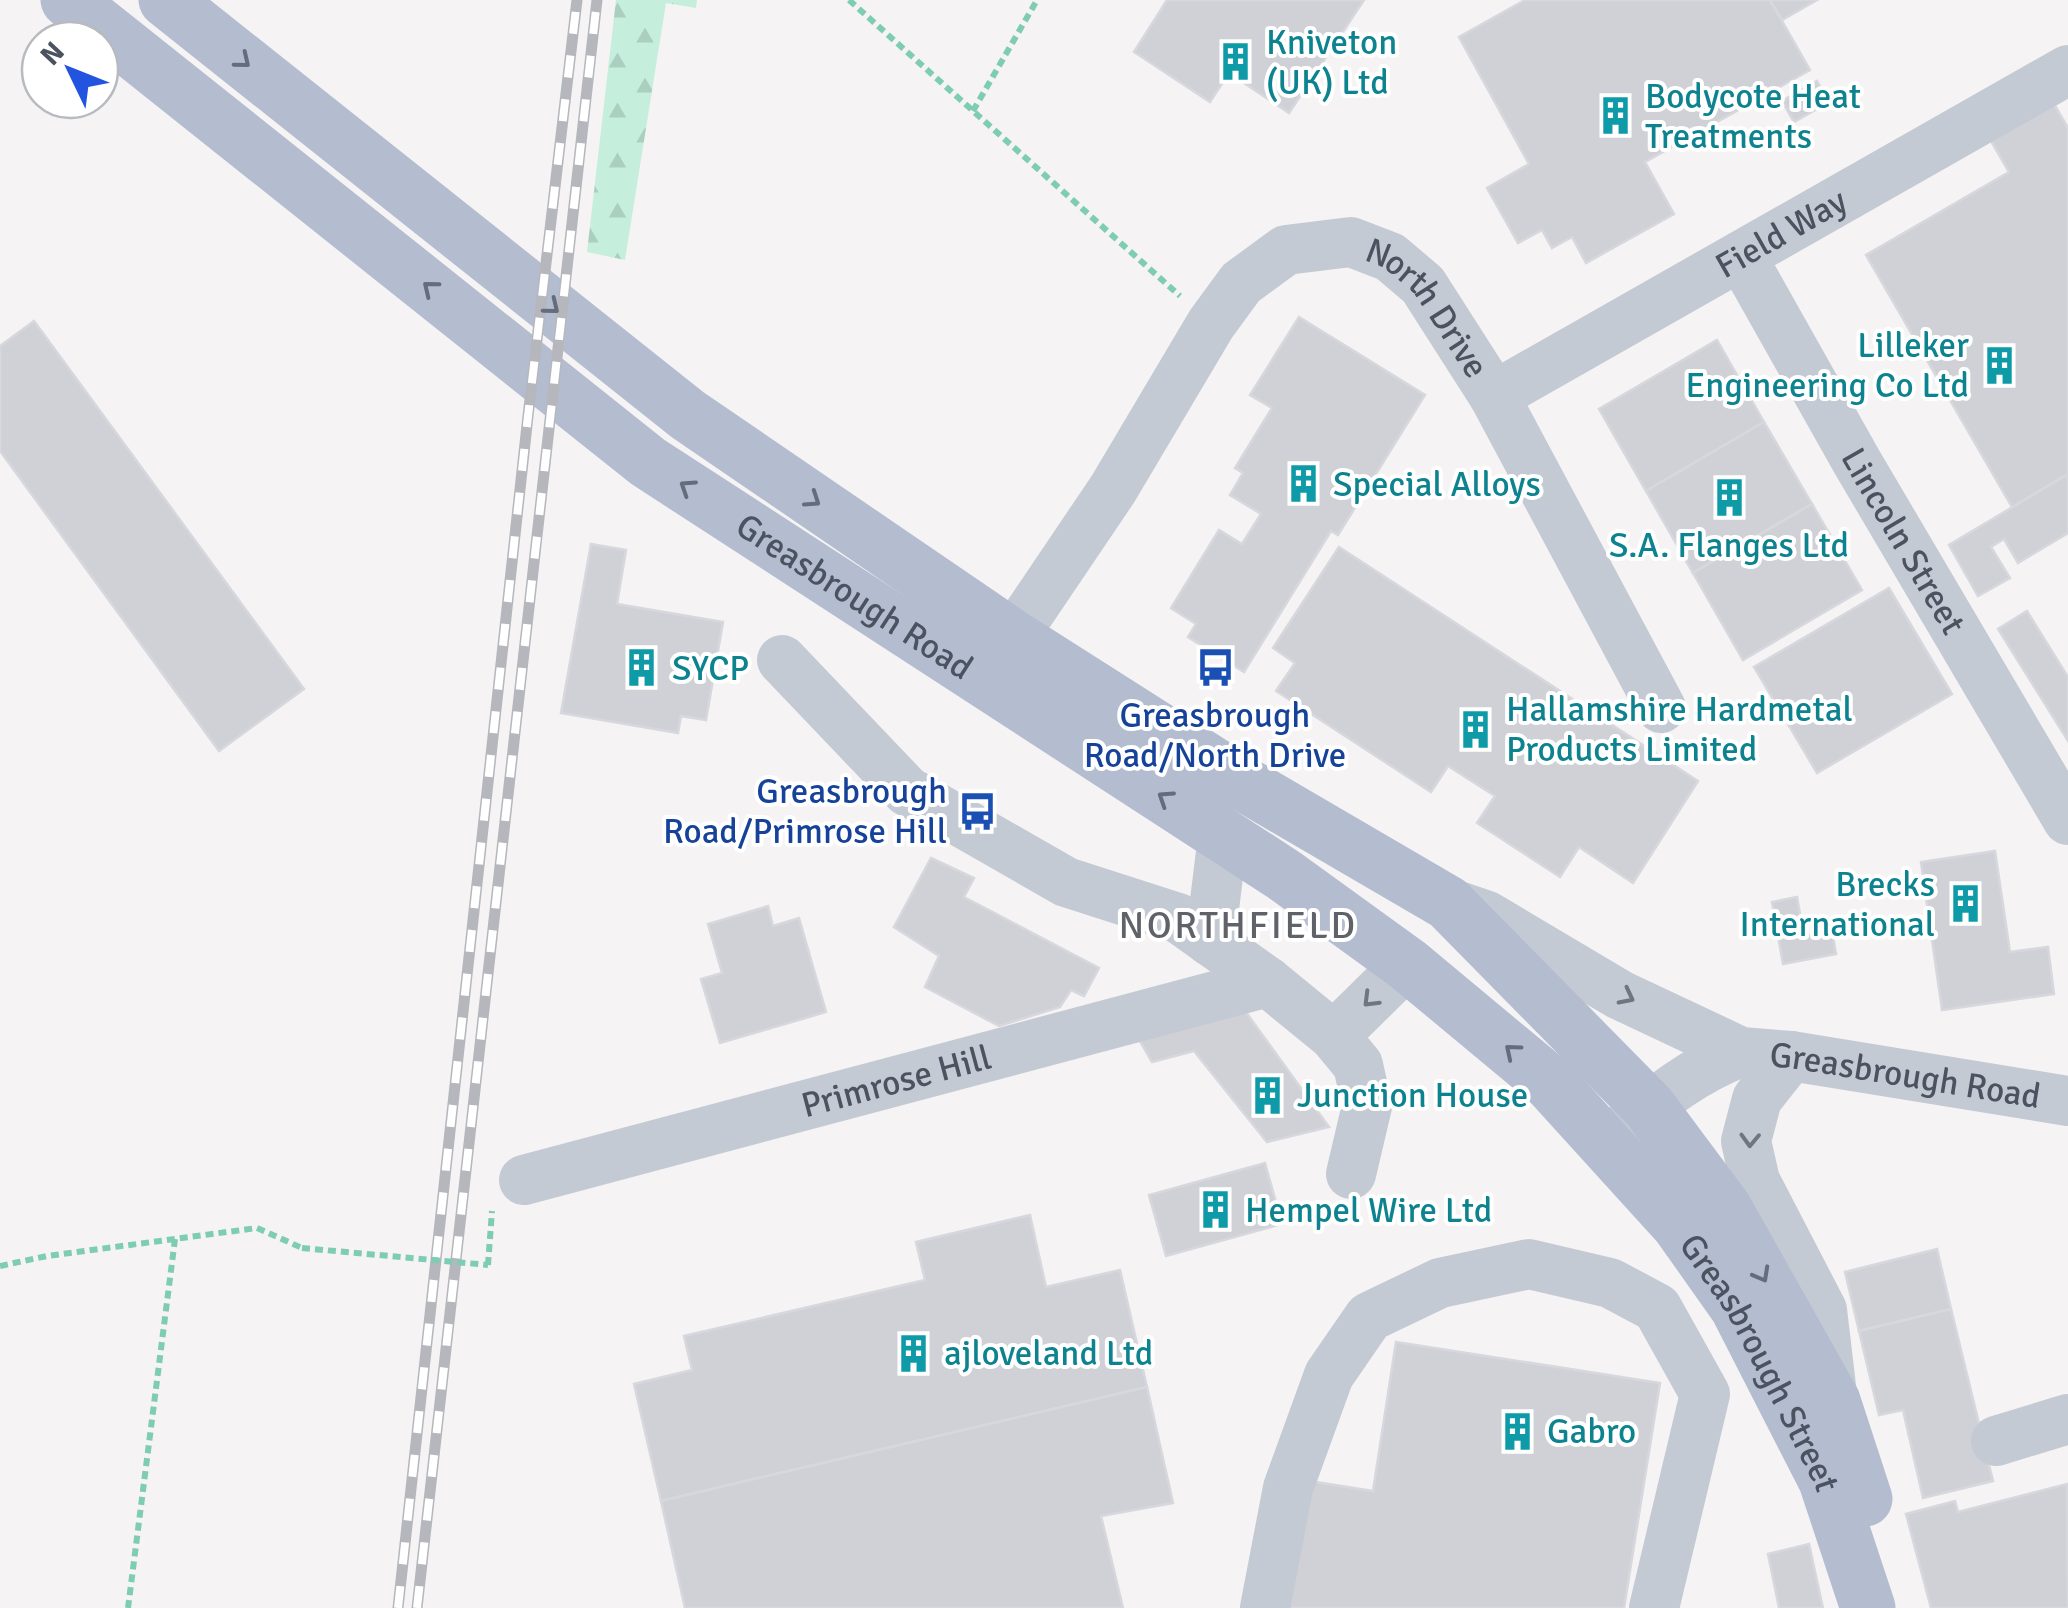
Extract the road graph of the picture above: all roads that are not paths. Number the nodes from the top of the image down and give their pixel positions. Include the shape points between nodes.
1 (68, 0) edge
2 (166, 0) edge
3 (2068, 70) edge
4 (1741, 256) junction
5 (1494, 396) junction
6 (998, 658) junction
7 (782, 660) dead end
8 (1661, 708) dead end
9 (1244, 784) junction
10 (2068, 820) edge
11 (1224, 836) junction
12 (1448, 903) junction
13 (1210, 941) junction
14 (1406, 964) junction
15 (1268, 982) junction
16 (1334, 1036) junction
17 (1741, 1052) junction
18 (1791, 1056) junction
19 (2068, 1101) edge
20 (1650, 1107) junction
21 (1606, 1143) junction
22 (1351, 1174) dead end
23 (508, 1193) road end
24 (1717, 1278) junction
25 (1833, 1401) junction
26 (2068, 1419) edge
27 (1996, 1441) dead end
28 (1266, 1608) edge
29 (1654, 1608) edge
30 (1868, 1608) edge
31 (1892, 1608) edge

6 -> 1 main road, Greasbrough Road via 648,462
2 -> 6 main road, Greasbrough Road
3 - 4 street, Field Way
4 - 5 street, Field Way
4 - 10 street, Lincoln Street
5 - 6 street, North Drive via 1423,284 1390,258 1351,242 1286,250 1241,283 1211,324 1113,489
5 - 8 street, North Drive
6 - 9 main road, Greasbrough Road
11 -> 6 main road, Greasbrough Road
7 - 13 street via 908,791 1066,882 1178,918
9 - 12 main road, Greasbrough Road
9 - 14 main road via 1280,822 1379,894 1417,932
11 - 13 street
11 - 14 main road, Greasbrough Road
12 -> 17 street, Greasbrough Road via 1487,916 1620,995
12 - 20 main road, Greasbrough Road
13 - 15 street
14 -> 16 street
21 -> 14 main road, Greasbrough Road via 1550,1083
15 - 16 street
15 - 23 street, Primrose Hill
16 - 22 street via 1358,1065 1368,1106
17 - 18 street, Greasbrough Road
17 - 20 street, Greasbrough Road via 1676,1083
18 - 19 street, Greasbrough Road
18 -> 25 street, Greasbrough Street via 1757,1099 1746,1142 1755,1182 1822,1310
20 - 21 street, Greasbrough Road
20 - 24 main road via 1646,1150 1705,1227
20 -> 25 main road, Greasbrough Street via 1725,1210
21 - 24 main road, Greasbrough Street
24 - 30 main road, Greasbrough Street via 1826,1481
25 - 31 main road, Greasbrough Street
26 - 27 street
28 - 29 street via 1288,1488 1329,1376 1368,1317 1440,1282 1529,1264 1610,1283 1657,1308 1705,1394

